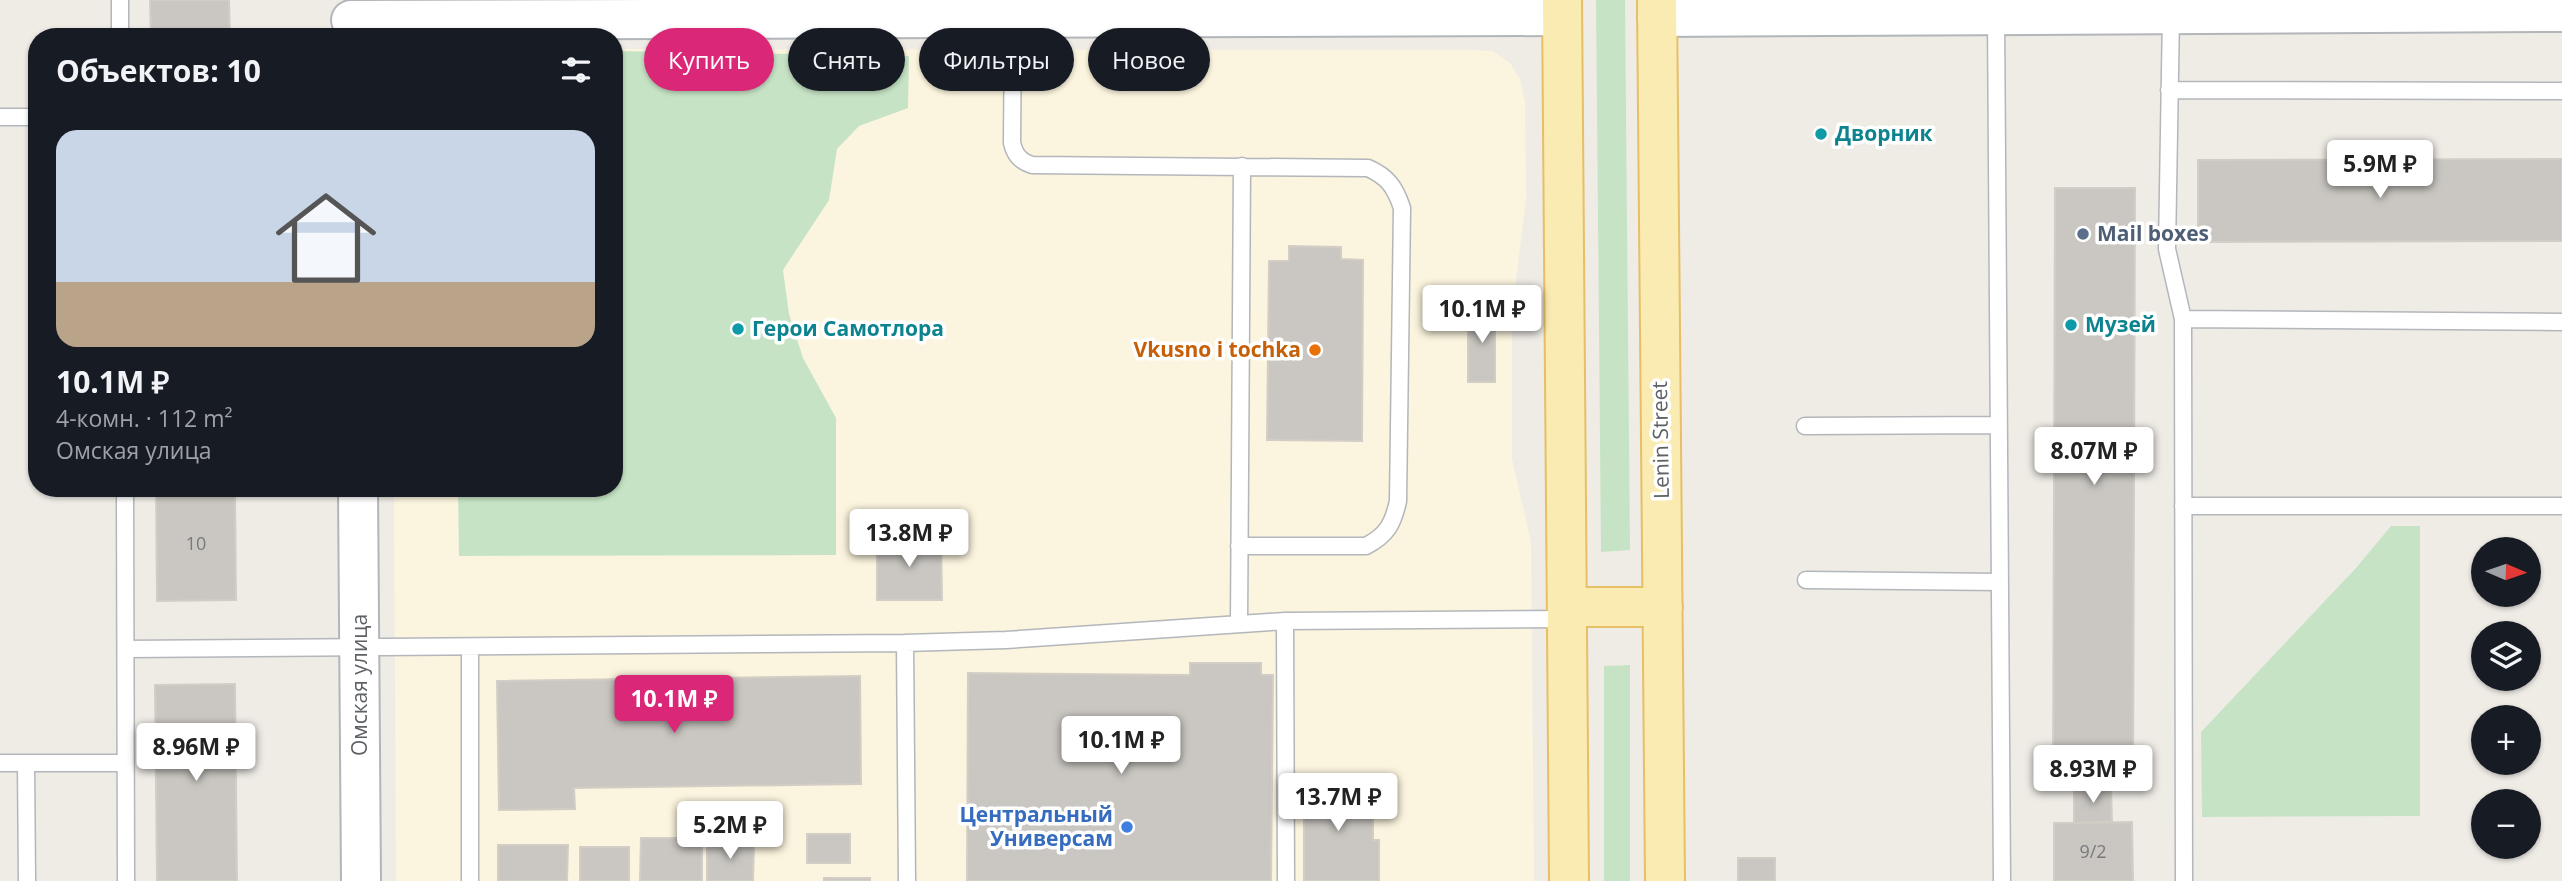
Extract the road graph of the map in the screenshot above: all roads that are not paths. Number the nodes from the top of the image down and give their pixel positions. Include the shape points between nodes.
1 (120, 0) edge
2 (2408, 6) edge
3 (1562, 8) edge
4 (1657, 9) edge
5 (2562, 12) edge
6 (2171, 14) junction
7 (1996, 15) junction
8 (351, 19) edge
9 (1013, 20) junction
10 (120, 28) edge
11 (2169, 90) junction
12 (2562, 91) edge
13 (0, 117) edge
14 (28, 117) edge
15 (1242, 166) junction
16 (2183, 319) junction
17 (2562, 322) edge
18 (1998, 425) junction
19 (1805, 426) dead end
20 (125, 497) edge
21 (358, 497) edge
22 (2183, 506) junction
23 (2562, 506) edge
24 (1240, 546) junction
25 (1806, 580) dead end
26 (2000, 582) junction
27 (1663, 607) junction
28 (1567, 613) junction
29 (1285, 621) junction
30 (1239, 624) junction
31 (905, 643) junction
32 (360, 647) junction
33 (470, 647) junction
34 (126, 649) junction
35 (0, 763) edge
36 (26, 763) junction
37 (125, 763) junction
38 (27, 881) edge
39 (126, 881) edge
40 (362, 881) edge
41 (470, 881) edge
42 (906, 881) edge
43 (1286, 881) edge
44 (1569, 881) edge
45 (1665, 881) edge
46 (2003, 881) edge
47 (2184, 881) edge

1 - 10 lane
2 - 5 main road
2 - 6 main road
3 - 9 main road
3 - 28 main road
4 - 7 main road
4 - 27 main road, Lenin Street
6 - 7 main road
6 - 11 lane
7 - 18 lane
8 - 9 main road
9 - 15 lane via 1012,143 1023,162
11 - 12 lane
11 - 16 lane via 2166,248
13 - 14 lane
15 - 24 lane
15 - 24 lane via 1368,167 1384,175 1396,189 1402,208 1394,521 1383,537 1366,546
16 - 17 lane
16 - 22 lane
18 - 19 lane
18 - 26 lane
20 - 34 lane
21 - 32 main road, Омская улица
22 - 23 lane
22 - 47 lane
24 - 30 lane
25 - 26 lane
26 - 46 lane
27 - 28 main road
27 - 45 main road, Lenin Street
28 - 29 lane
28 - 44 main road
29 - 30 lane
29 - 43 lane
30 - 31 lane
31 - 33 lane
31 - 42 lane
32 - 33 lane
32 - 34 lane
32 - 40 main road, Омская улица
33 - 41 lane
34 - 37 lane
35 - 36 lane
36 - 37 lane
36 - 38 lane
37 - 39 lane

